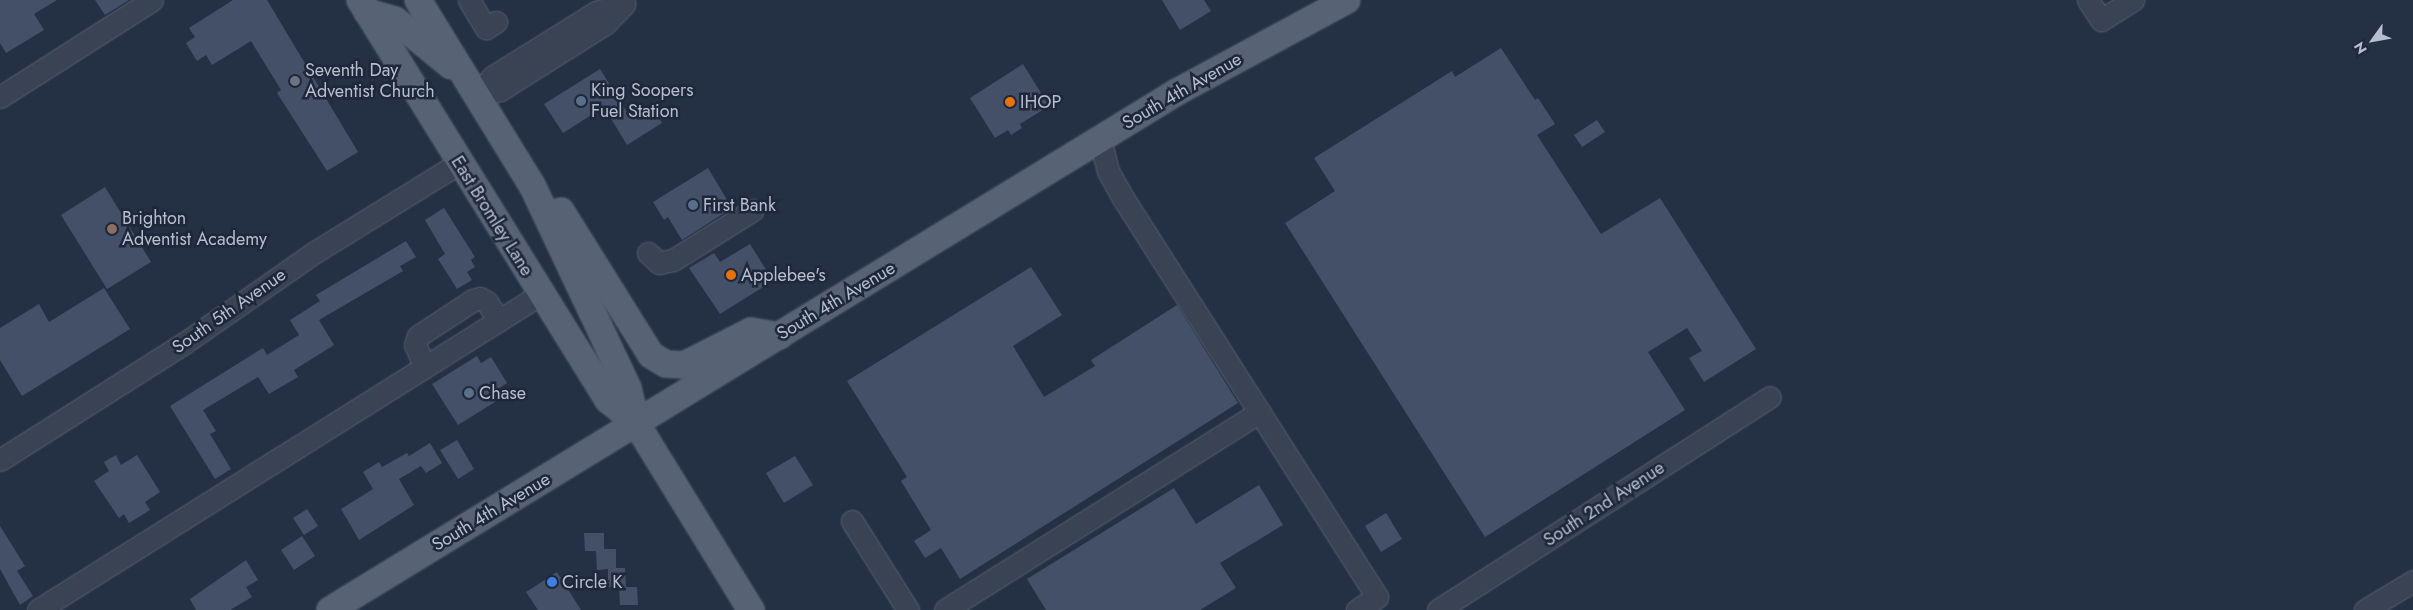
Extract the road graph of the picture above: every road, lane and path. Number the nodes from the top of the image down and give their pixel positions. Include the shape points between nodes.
1 (152, 0) edge
2 (418, 0) edge
3 (469, 0) edge
4 (1347, 0) edge
5 (2088, 0) edge
6 (2133, 0) edge
7 (363, 6) edge
8 (496, 22) dead end
9 (472, 87) junction
10 (0, 97) edge
11 (1100, 138) junction
12 (459, 163) junction
13 (532, 185) junction
14 (753, 210) dead end
15 (648, 253) dead end
16 (541, 294) junction
17 (500, 321) junction
18 (780, 336) junction
19 (425, 367) junction
20 (1770, 397) dead end
21 (1260, 412) junction
22 (636, 423) junction
23 (0, 460) edge
24 (852, 521) dead end
25 (2413, 581) edge
26 (38, 610) edge
27 (330, 610) edge
28 (750, 610) edge
29 (908, 610) edge
30 (945, 610) edge
31 (1357, 610) edge
32 (1438, 610) edge
33 (2366, 610) edge

1 - 10 street
2 - 9 main road, East Bromley Lane
3 - 8 street via 486,28
4 - 11 main road, South 4th Avenue via 1194,82
5 - 6 street via 2101,20
7 - 9 main road via 395,20
7 - 12 main road, East Bromley Lane
9 - 9 street via 500,90 606,24 624,4 588,17
9 - 13 main road, East Bromley Lane
11 - 18 main road, South 4th Avenue
11 - 21 street via 1108,171
12 - 16 main road, East Bromley Lane
12 - 23 street, South 5th Avenue via 300,261 183,344
13 - 18 main road via 555,202 651,355 666,364 684,365 751,331
13 - 22 main road, East Bromley Lane via 628,388
14 - 15 street via 673,260 659,263
16 - 17 street
16 - 22 main road, East Bromley Lane via 608,400
17 - 19 street
17 - 19 street via 487,302 480,298 473,300 418,336 415,345
18 - 22 main road, South 4th Avenue
19 - 26 street
20 - 32 street, South 2nd Avenue
21 - 30 street
21 - 31 street via 1377,597
22 - 27 main road, South 4th Avenue
22 - 28 main road, East Bromley Lane
24 - 29 street
25 - 33 street

